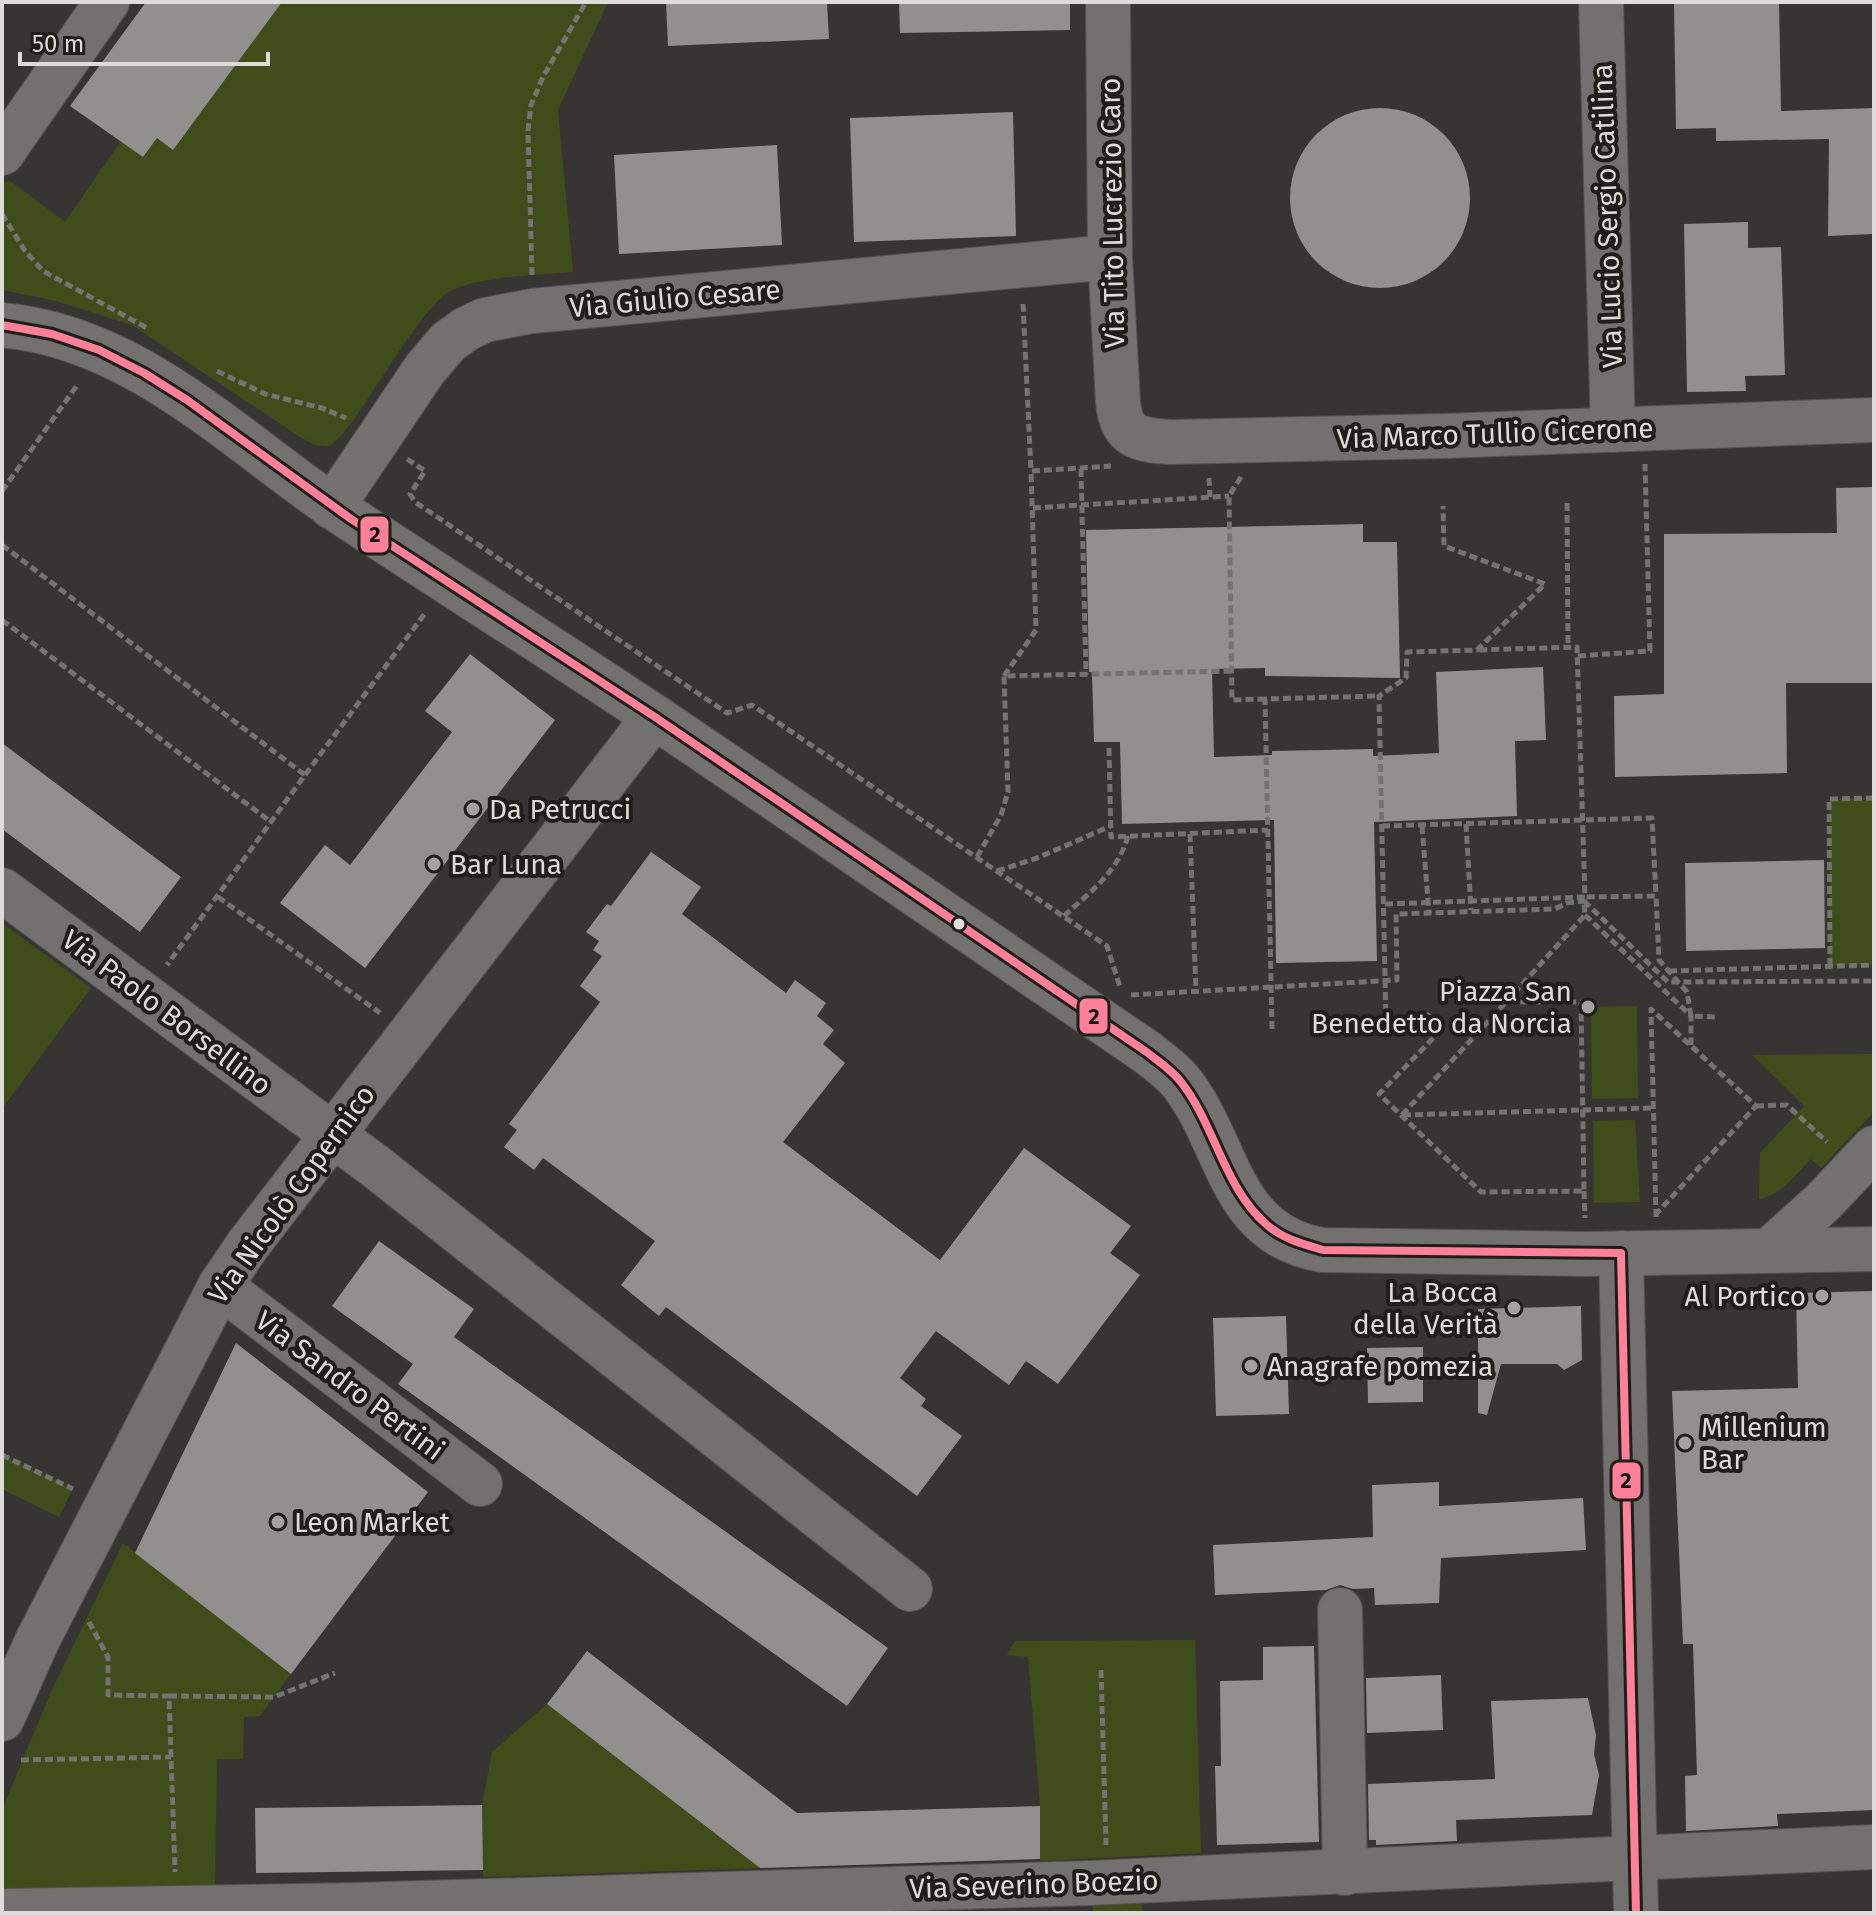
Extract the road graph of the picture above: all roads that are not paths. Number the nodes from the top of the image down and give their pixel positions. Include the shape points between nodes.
1 (107, 2) edge
2 (1108, 2) edge
3 (1601, 2) edge
4 (2, 153) edge
5 (1110, 257) junction
6 (2, 325) edge
7 (1874, 420) edge
8 (1122, 423) joint
9 (1613, 430) junction
10 (332, 507) junction
11 (654, 717) junction
12 (2, 890) edge
13 (332, 1136) junction
14 (1856, 1149) edge
15 (1874, 1220) edge
16 (1781, 1249) junction
17 (1874, 1249) edge
18 (1621, 1253) junction
19 (220, 1286) junction
20 (480, 1484) dead end
21 (910, 1589) dead end
22 (1340, 1610) dead end
23 (2, 1719) edge
24 (1874, 1847) edge
25 (1635, 1856) junction
26 (1345, 1873) junction
27 (1179, 1895) edge
28 (2, 1911) edge
29 (1636, 1913) edge

1 - 4 street
2 - 5 street, Via Tito Lucrezio Caro
3 - 9 street, Via Lucio Sergio Catilina
5 - 8 street, Via Tito Lucrezio Caro
5 - 10 street, Via Giulio Cesare via 532,311 485,320 448,342 425,369
6 - 10 street via 61,336 125,361
7 - 9 street, Via Marco Tullio Cicerone
8 - 9 street, Via Marco Tullio Cicerone via 1133,436 1148,441
10 - 11 street
11 - 13 street, Via Nicolò Copernico
11 - 18 street via 1165,1066 1190,1096 1248,1204 1276,1234 1323,1250
12 - 13 street, Via Paolo Borsellino
13 - 19 street, Via Nicolò Copernico
13 - 21 street, Via Paolo Borsellino
14 - 16 street via 1823,1202
15 - 16 street
16 - 17 street
16 - 18 street
18 - 25 street
19 - 20 street, Via Sandro Pertini
19 - 23 street, Via Nicolò Copernico
22 - 26 street
24 - 25 street, Via Severino Boezio
25 - 26 street, Via Severino Boezio
25 - 29 street
26 - 27 street, Via Severino Boezio
27 - 28 street, Via Severino Boezio via 1074,1884

